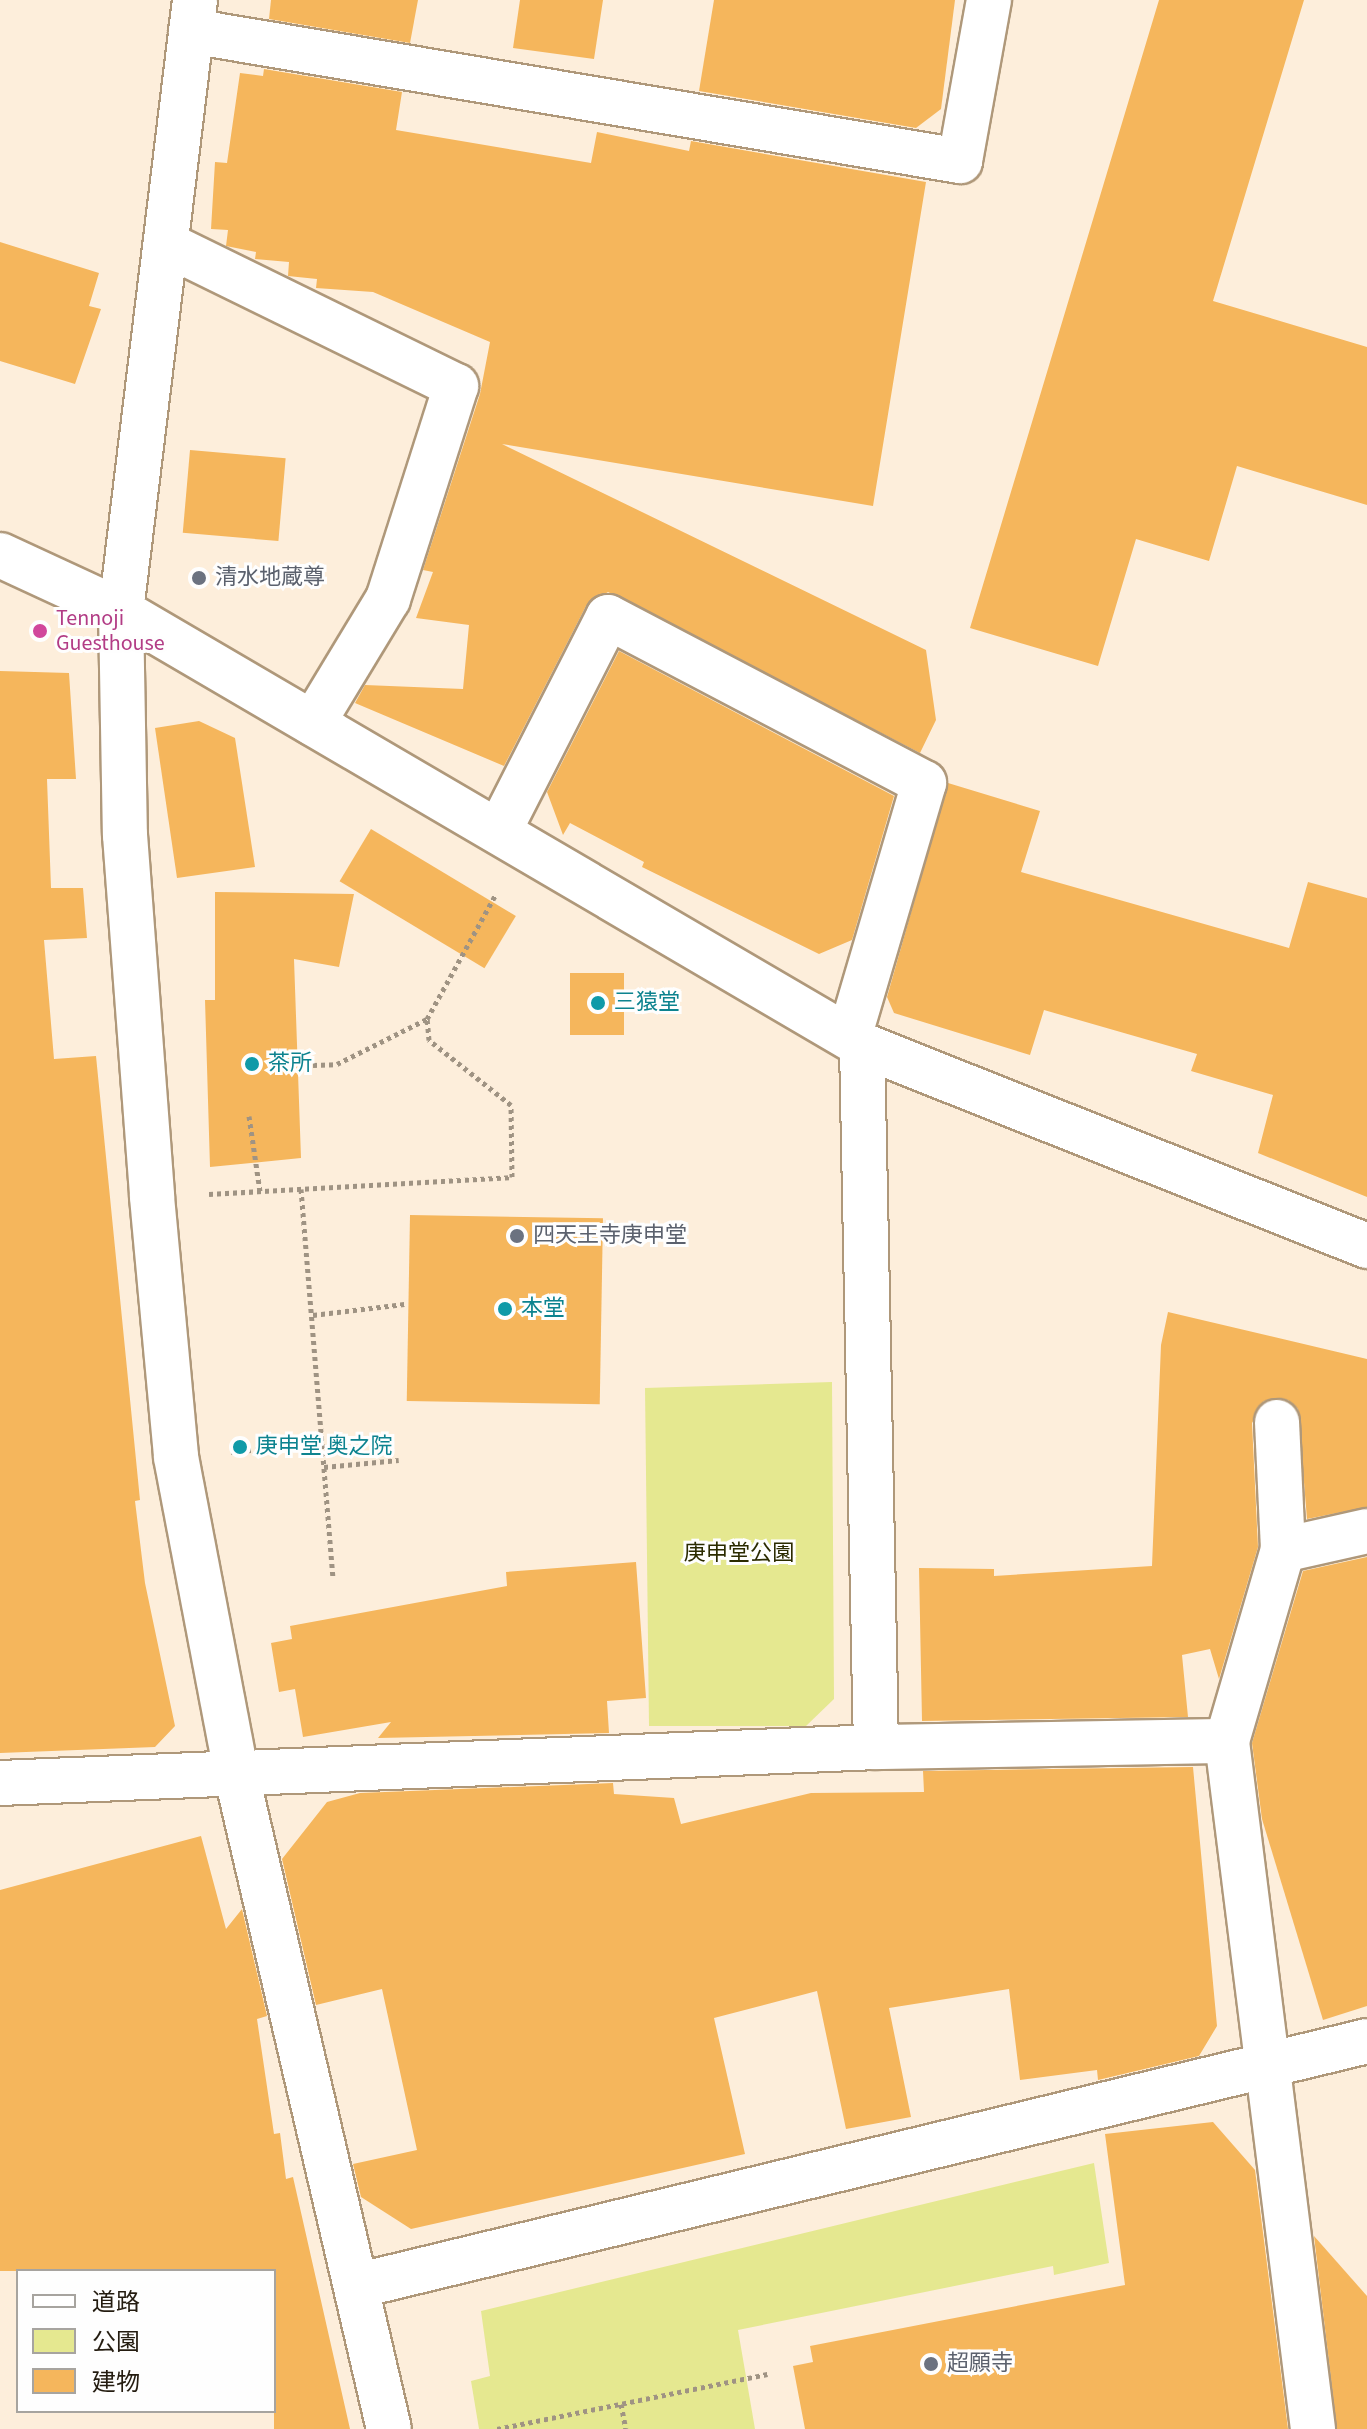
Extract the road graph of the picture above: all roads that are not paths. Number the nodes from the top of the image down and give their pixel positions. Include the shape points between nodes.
1 (989, 0) edge
2 (193, 15) edge
3 (166, 244) junction
4 (0, 555) edge
5 (121, 611) junction
6 (313, 723) junction
7 (499, 831) junction
8 (856, 1040) junction
9 (1367, 1246) edge
10 (1277, 1422) dead end
11 (1367, 1531) edge
12 (1283, 1550) junction
13 (1227, 1741) junction
14 (876, 1747) junction
15 (237, 1777) junction
16 (0, 1783) edge
17 (1367, 2041) edge
18 (1270, 2064) junction
19 (356, 2286) junction
20 (389, 2429) edge
21 (1313, 2429) edge

1 - 2 street via 960,161
2 - 3 street
3 - 5 street
3 - 6 street via 456,386 388,599
4 - 5 street
5 - 6 street
5 - 15 street via 125,835 176,1457
6 - 7 street
7 - 8 street
7 - 8 street via 608,617 924,783
8 - 9 street
8 - 14 street
10 - 12 street
11 - 12 street
12 - 13 street
13 - 14 street
13 - 18 street
14 - 15 street
15 - 16 street
15 - 19 street
17 - 18 street
18 - 19 street
18 - 21 street
19 - 20 street

